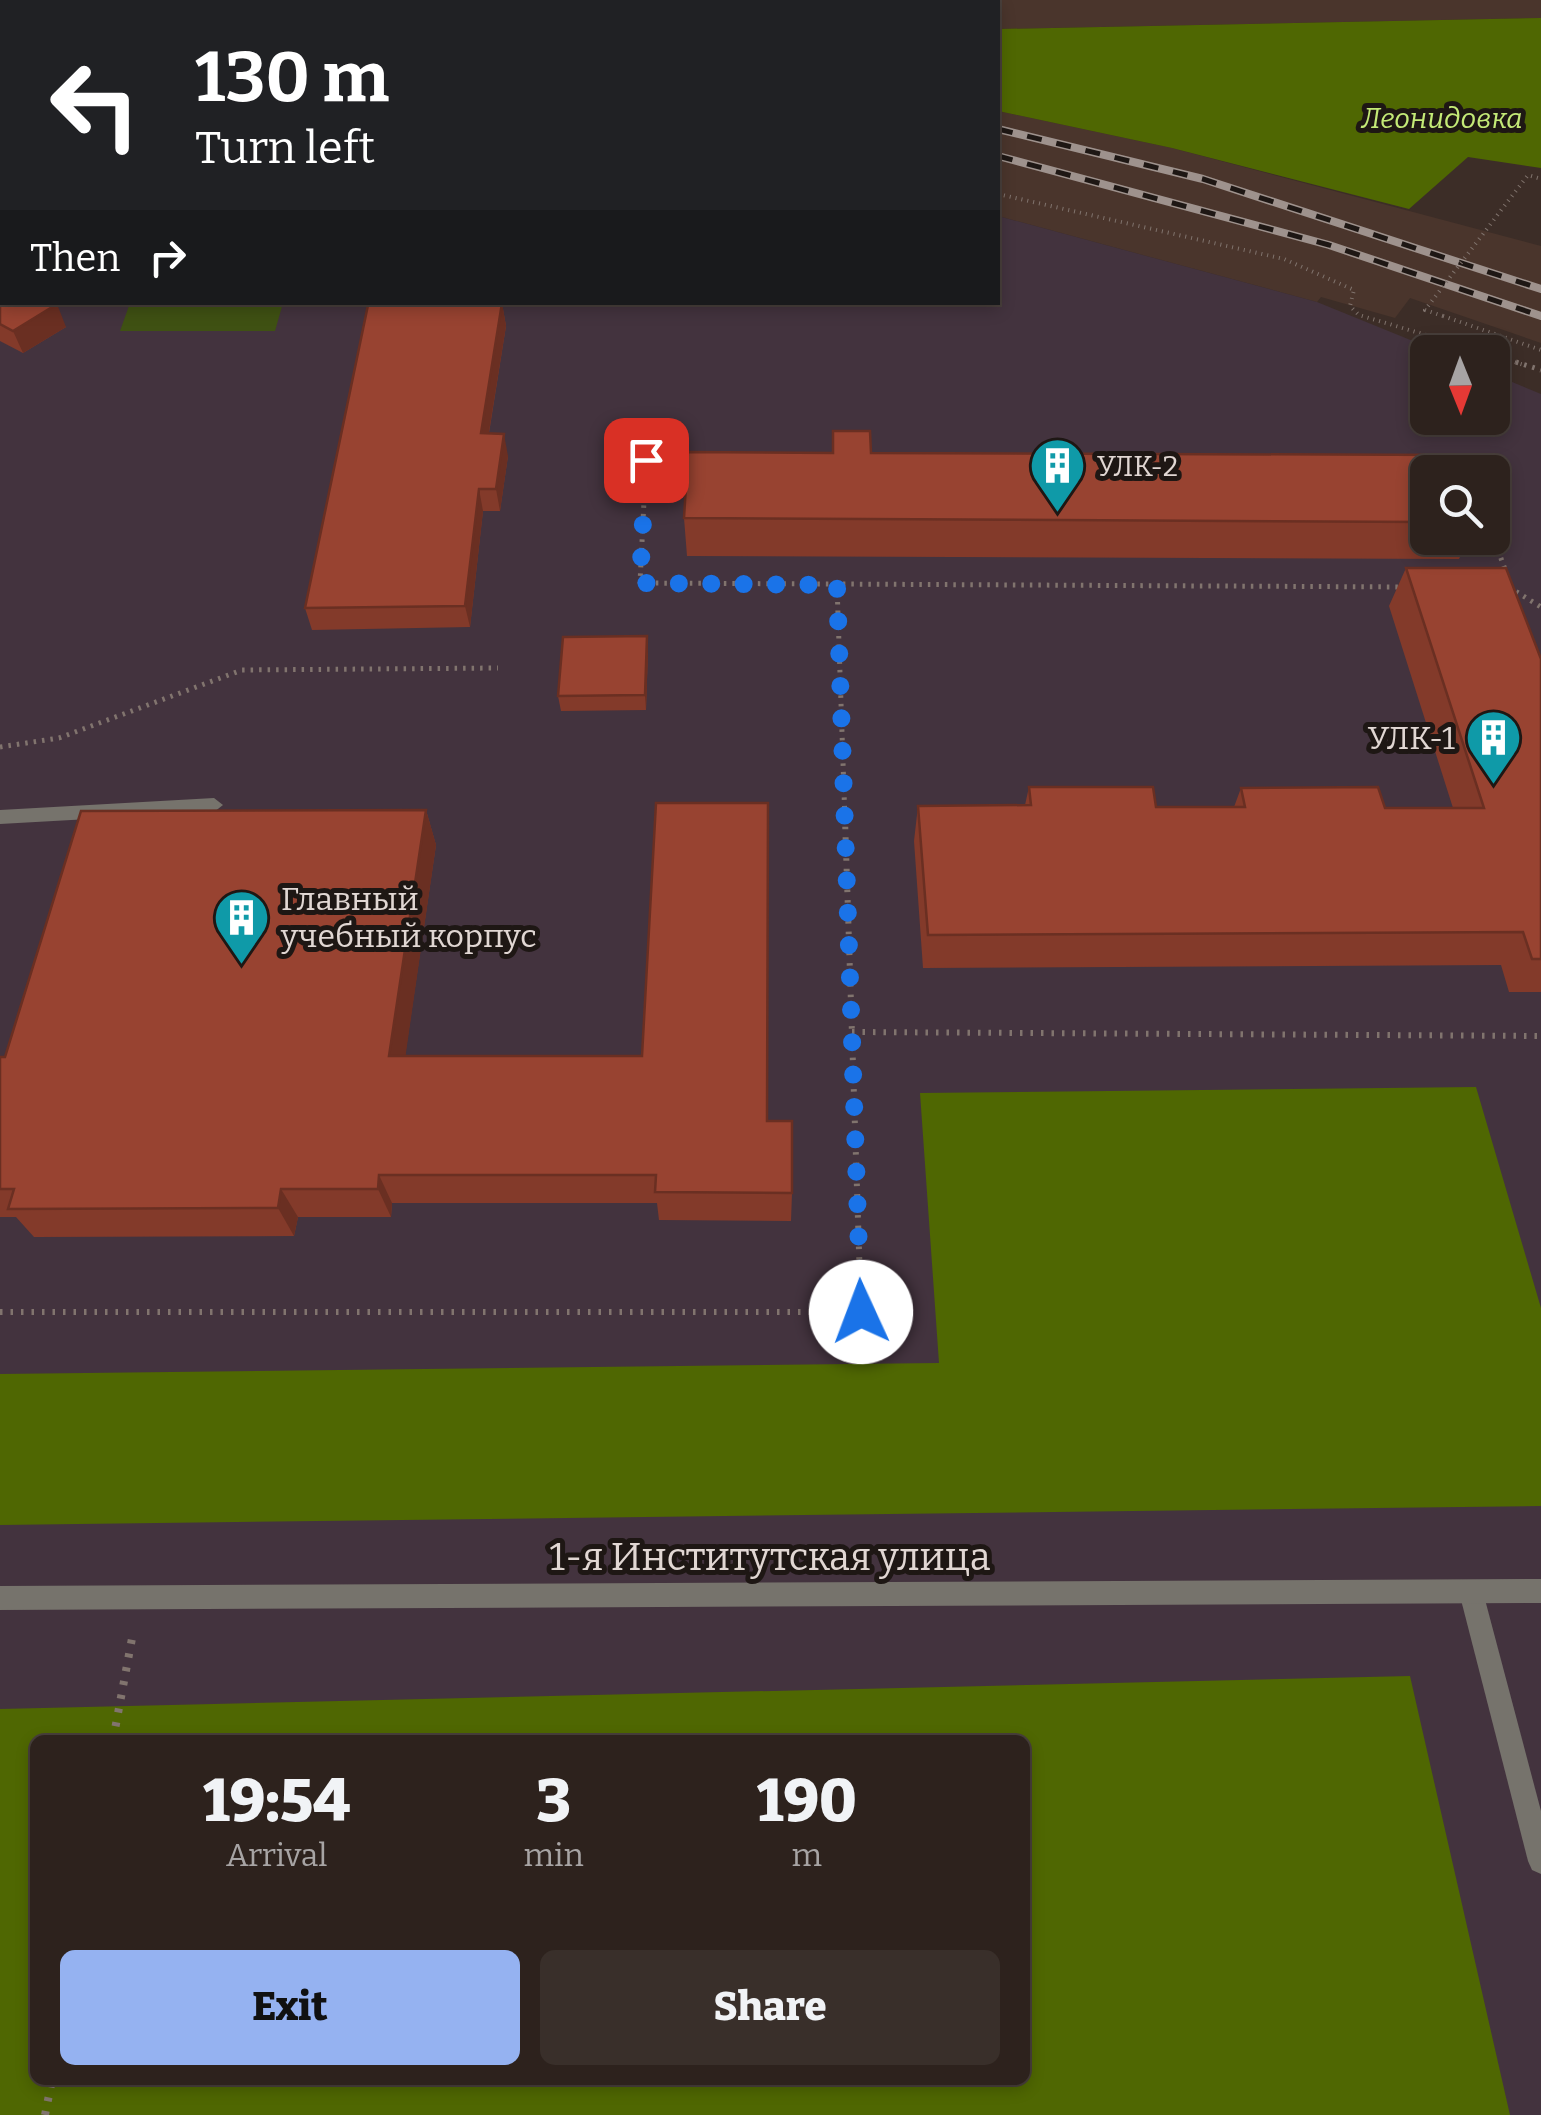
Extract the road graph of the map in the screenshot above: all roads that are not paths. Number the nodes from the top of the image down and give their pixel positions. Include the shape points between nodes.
1 (214, 805) dead end
2 (0, 817) edge
3 (1472, 1592) junction
4 (1541, 1592) edge
5 (0, 1598) edge
6 (1541, 1861) edge

1 - 2 street
3 - 4 street, 1-я Институтская улица
3 - 5 street, 1-я Институтская улица
3 - 6 street

